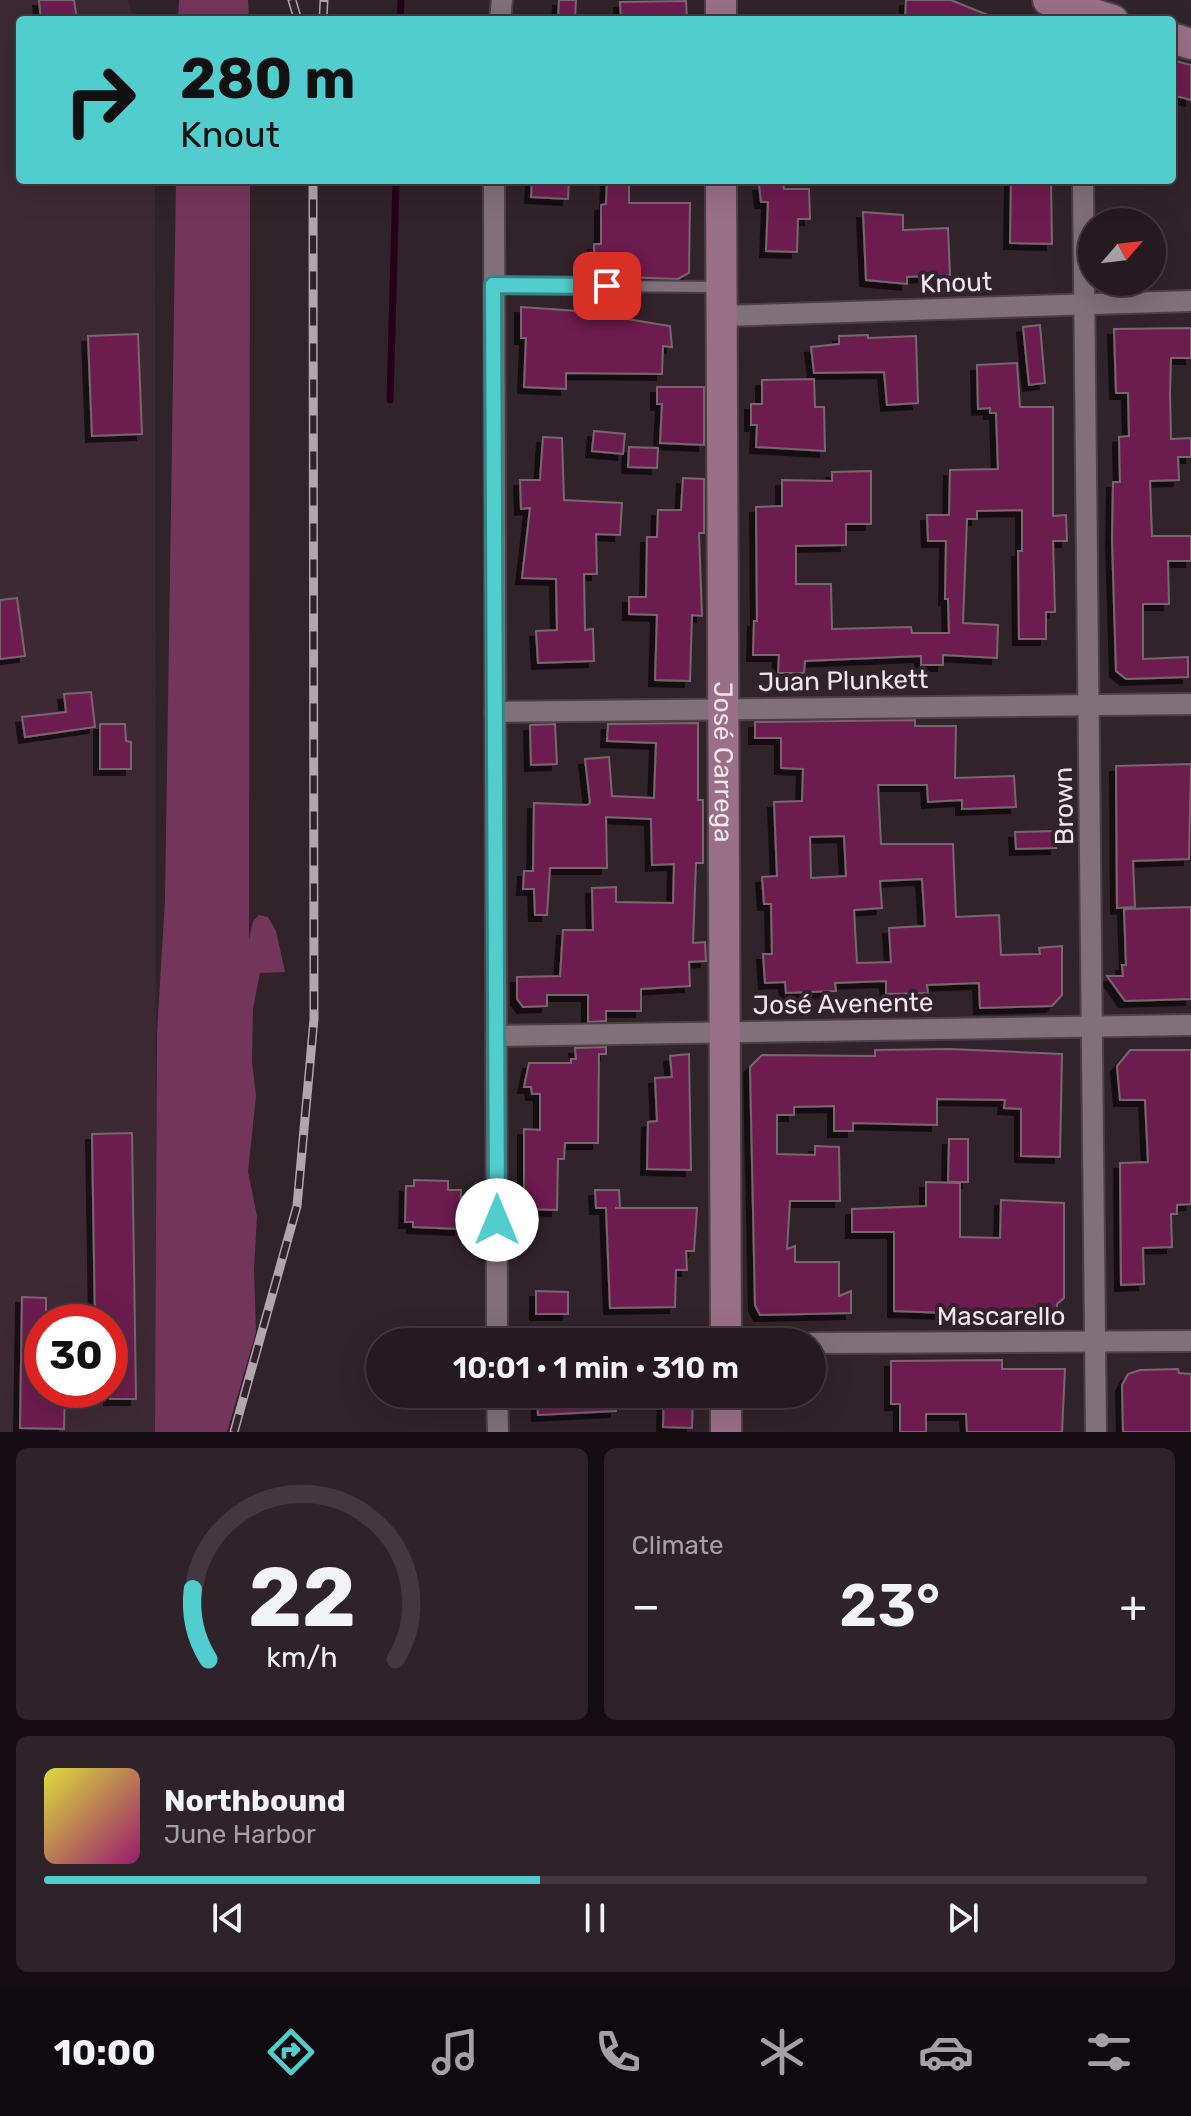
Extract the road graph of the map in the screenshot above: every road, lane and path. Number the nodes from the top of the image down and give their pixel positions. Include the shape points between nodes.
1 (1048, 0) edge
2 (1081, 10) edge
3 (1100, 16) edge
4 (494, 184) edge
5 (721, 184) edge
6 (1083, 184) edge
7 (493, 285) junction
8 (1191, 301) edge
9 (722, 302) junction
10 (1085, 304) junction
11 (1191, 704) edge
12 (1089, 705) junction
13 (723, 708) junction
14 (495, 712) junction
15 (1191, 1025) edge
16 (1092, 1026) junction
17 (724, 1031) junction
18 (496, 1036) junction
19 (497, 1328) edge
20 (726, 1328) edge
21 (1191, 1341) edge
22 (1095, 1342) junction
23 (826, 1343) edge
24 (497, 1408) edge
25 (726, 1408) edge
26 (498, 1432) edge
27 (726, 1432) edge
28 (1096, 1432) edge

1 - 2 main road
2 - 3 main road
4 - 7 street
5 - 9 main road, José Carrega
6 - 10 street, Brown
7 - 9 lane, Knout
7 - 14 street
8 - 10 street, Knout
9 - 10 street, Knout
9 - 13 main road, José Carrega
10 - 12 street, Brown
11 - 12 street, Juan Plunkett
12 - 13 street, Juan Plunkett
12 - 16 street, Brown
13 - 14 street, Juan Plunkett
13 - 17 main road, José Carrega
14 - 18 street
15 - 16 street, José Avenente
16 - 17 street, José Avenente
16 - 22 street, Brown
17 - 18 street, José Avenente
17 - 20 main road, José Carrega
18 - 19 street
21 - 22 street, Mascarello
22 - 23 street, Mascarello
22 - 28 street, Brown
24 - 26 street
25 - 27 main road

